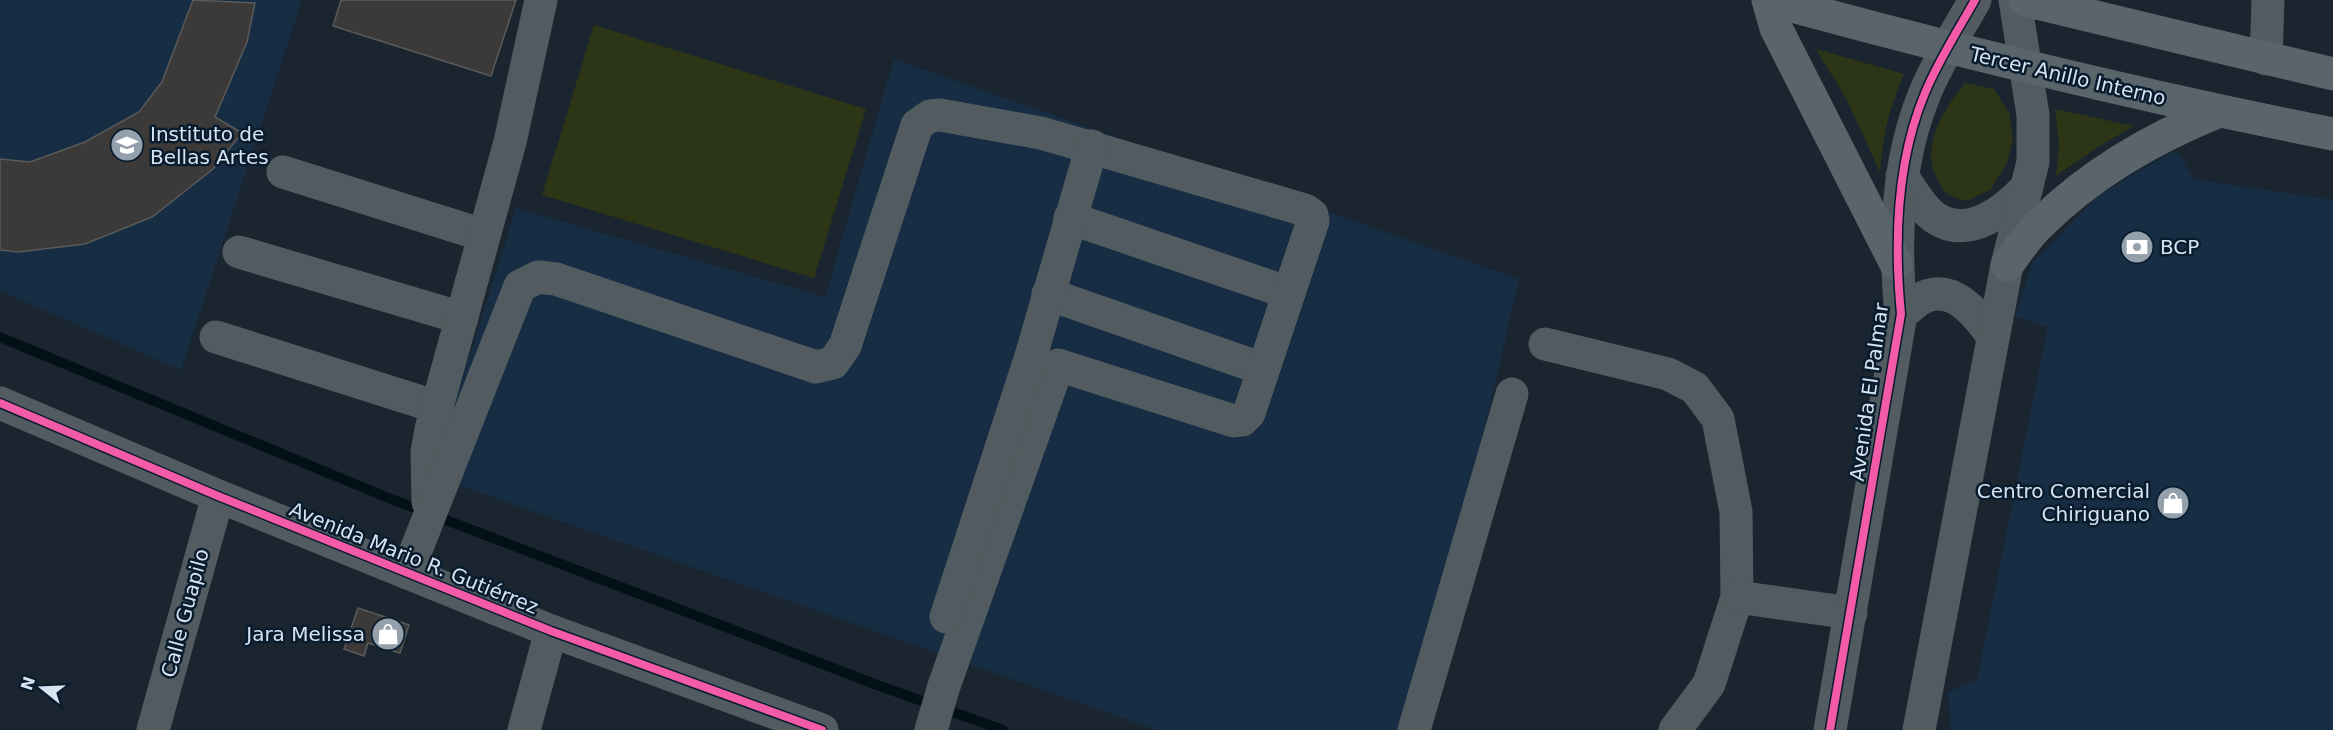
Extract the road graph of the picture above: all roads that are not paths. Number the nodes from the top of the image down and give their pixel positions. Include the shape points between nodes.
1 (541, 0) edge
2 (1769, 0) edge
3 (1975, 0) edge
4 (2015, 0) edge
5 (2025, 0) edge
6 (2268, 0) edge
7 (1948, 48) junction
8 (2266, 59) junction
9 (2026, 66) junction
10 (2333, 74) edge
11 (2217, 112) junction
12 (2333, 134) edge
13 (1092, 146) junction
14 (283, 172) dead end
15 (1902, 176) junction
16 (2027, 187) junction
17 (1071, 218) junction
18 (483, 235) junction
19 (239, 252) dead end
20 (1896, 264) junction
21 (2007, 265) junction
22 (1289, 293) junction
23 (1048, 294) junction
24 (1901, 314) junction
25 (462, 318) junction
26 (216, 337) dead end
27 (1993, 337) junction
28 (1545, 344) dead end
29 (1045, 361) junction
30 (1263, 369) junction
31 (1512, 394) dead end
32 (0, 403) edge
33 (438, 407) junction
34 (218, 496) junction
35 (429, 509) junction
36 (407, 573) junction
37 (1737, 597) junction
38 (1851, 613) junction
39 (551, 631) junction
40 (935, 683) junction
41 (1832, 729) edge
42 (153, 730) edge
43 (524, 730) edge
44 (822, 730) edge
45 (911, 730) edge
46 (931, 730) edge
47 (1414, 730) edge
48 (1675, 730) edge
49 (1918, 730) edge

1 - 18 street via 510,142
2 - 7 main road, Tercer Anillo Interno
2 - 20 main road via 1776,28
3 - 7 street, Avenida El Palmar
4 - 9 street
5 - 8 main road
6 - 8 street
7 - 9 main road, Tercer Anillo Interno
7 - 15 street, Avenida El Palmar via 1909,138
8 - 10 main road
9 - 11 main road, Tercer Anillo Interno
9 - 16 street via 2033,115 2033,162
11 - 12 main road, Tercer Anillo Interno
11 - 21 main road via 2182,126 2074,192 2039,224
13 - 17 street
13 - 22 street via 1312,215
13 - 35 street via 940,115 930,116 917,125 845,346 833,363 816,367 556,279 538,277 520,286
14 - 18 street
15 - 16 street via 1937,219 1952,225 1975,224 1992,217
15 - 20 street, Avenida El Palmar
16 - 21 street
17 - 22 street
17 - 23 street
18 - 25 street
19 - 25 street
20 - 24 street, Avenida El Palmar
21 - 27 street
22 - 30 street
23 - 29 street
23 - 30 street
24 - 27 street via 1924,297 1939,293 1960,300
24 - 38 street, Avenida El Palmar
25 - 33 street
26 - 33 street
27 - 49 street
28 - 37 street via 1668,374 1695,388 1718,419 1736,512
29 - 30 street via 1234,421 1249,413
29 - 40 street
31 - 47 street
32 - 34 street, Avenida Mario R. Gutiérrez
33 - 35 street via 427,452
34 - 36 street, Avenida Mario R. Gutiérrez
34 - 42 street, Calle Guapilo
35 - 36 street
36 - 39 street, Avenida Mario R. Gutiérrez
37 - 38 street
37 - 48 street via 1709,684
38 - 41 street, Avenida El Palmar
39 - 43 street
39 - 44 street, Avenida Mario R. Gutiérrez
40 - 45 street
40 - 46 street

